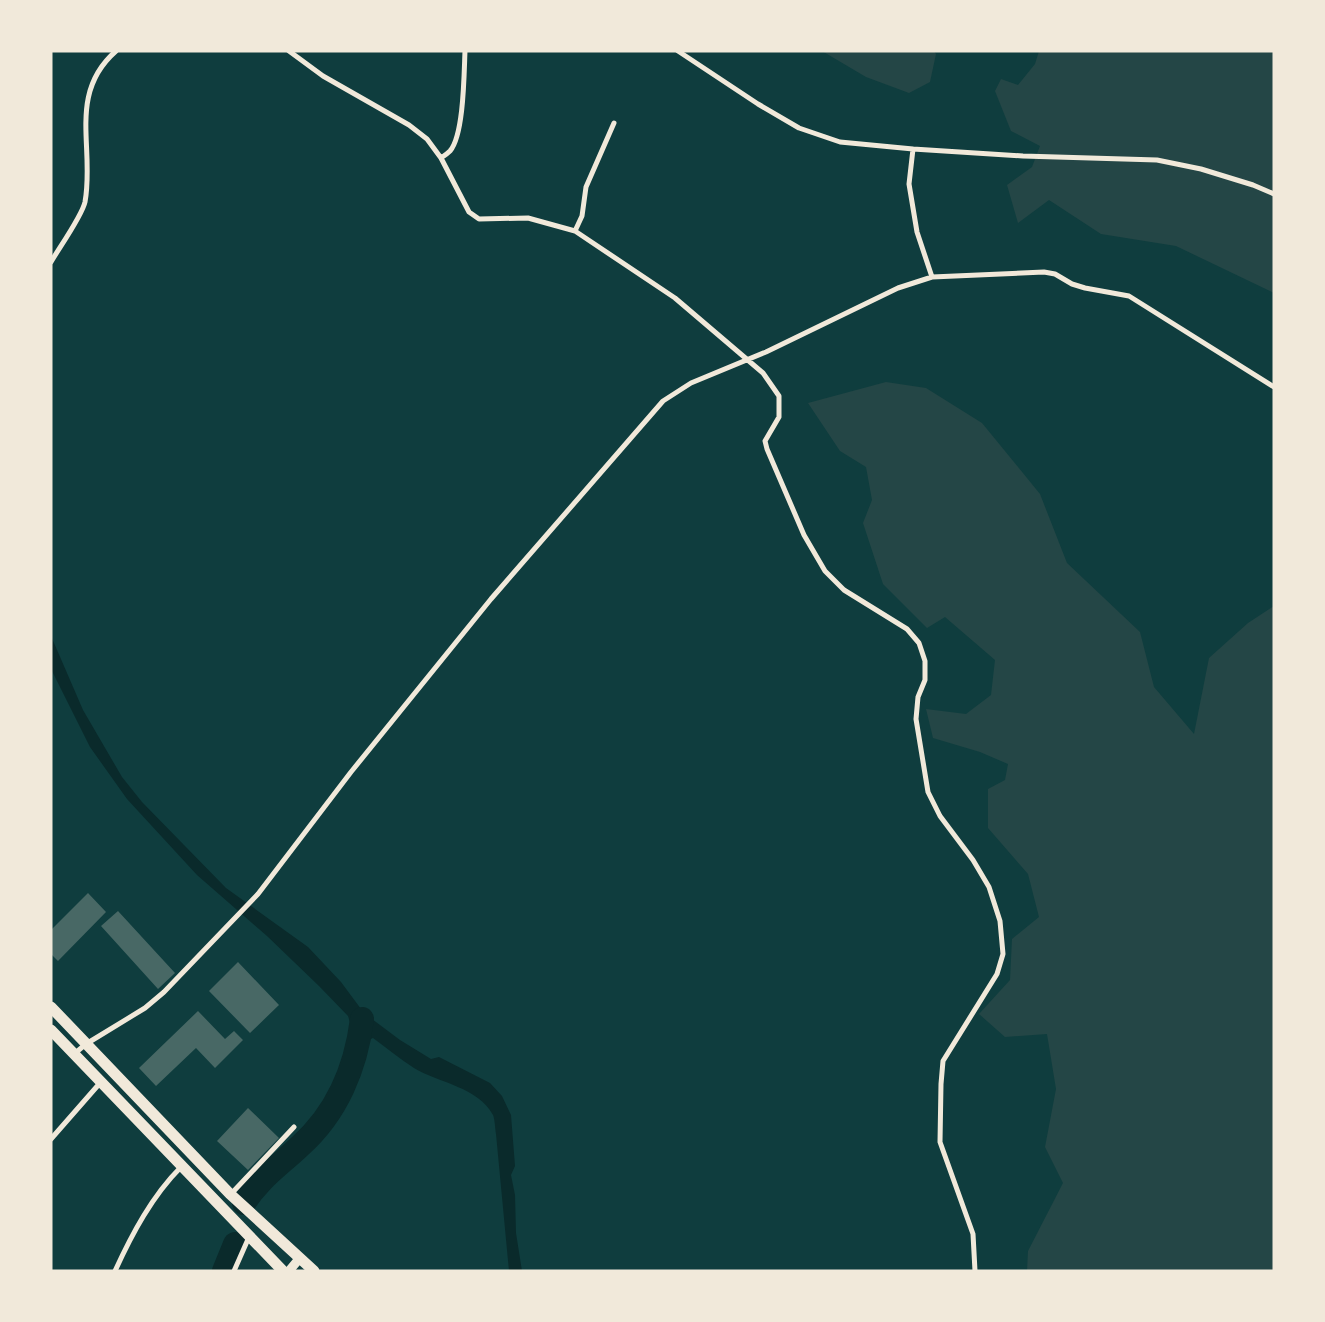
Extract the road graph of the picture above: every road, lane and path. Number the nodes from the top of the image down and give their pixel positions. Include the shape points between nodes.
1 (116, 51) edge
2 (289, 51) edge
3 (465, 51) edge
4 (678, 51) edge
5 (614, 123) dead end
6 (913, 149) junction
7 (441, 158) junction
8 (1274, 194) edge
9 (575, 232) junction
10 (51, 262) edge
11 (932, 277) junction
12 (746, 358) junction
13 (1274, 388) edge
14 (51, 1007) edge
15 (51, 1030) edge
16 (86, 1044) junction
17 (74, 1054) junction
18 (101, 1082) junction
19 (294, 1127) dead end
20 (51, 1139) edge
21 (181, 1166) junction
22 (230, 1194) junction
23 (249, 1236) junction
24 (299, 1259) junction
25 (115, 1271) edge
26 (234, 1271) edge
27 (283, 1271) edge
28 (289, 1271) edge
29 (314, 1271) edge
30 (976, 1271) edge

1 - 10 street via 102,63 85,110 84,204
2 - 7 street via 345,89 409,124 427,138
3 - 7 street via 463,98 456,140 451,150
4 - 6 street via 799,128 840,142
5 - 9 street via 586,187 582,216
6 - 8 street via 1157,160 1210,172
6 - 11 street via 909,184 916,232
7 - 9 street via 469,212 480,219 528,218
9 - 12 street via 675,298
11 - 12 street via 898,288 766,352
11 - 13 street via 1044,272 1086,288 1129,296
12 - 16 street via 691,383 663,401 491,599 351,772 258,894 164,992 145,1008
12 - 30 street via 763,373 779,396 779,418 765,441 767,449 804,535 825,571 844,590 907,629 918,643 924,661 925,680 918,697 916,719 928,792 940,816 989,887 1000,921 1003,954 997,974 943,1061 941,1084 940,1142 973,1234
14 - 16 highway
15 - 17 highway
16 - 17 street
16 - 22 highway
17 - 18 highway
18 - 20 street
18 - 21 highway
19 - 22 street
21 - 23 highway
21 - 25 street via 129,1239
22 - 24 highway
23 - 26 street
23 - 27 highway
24 - 28 main road
24 - 29 highway

